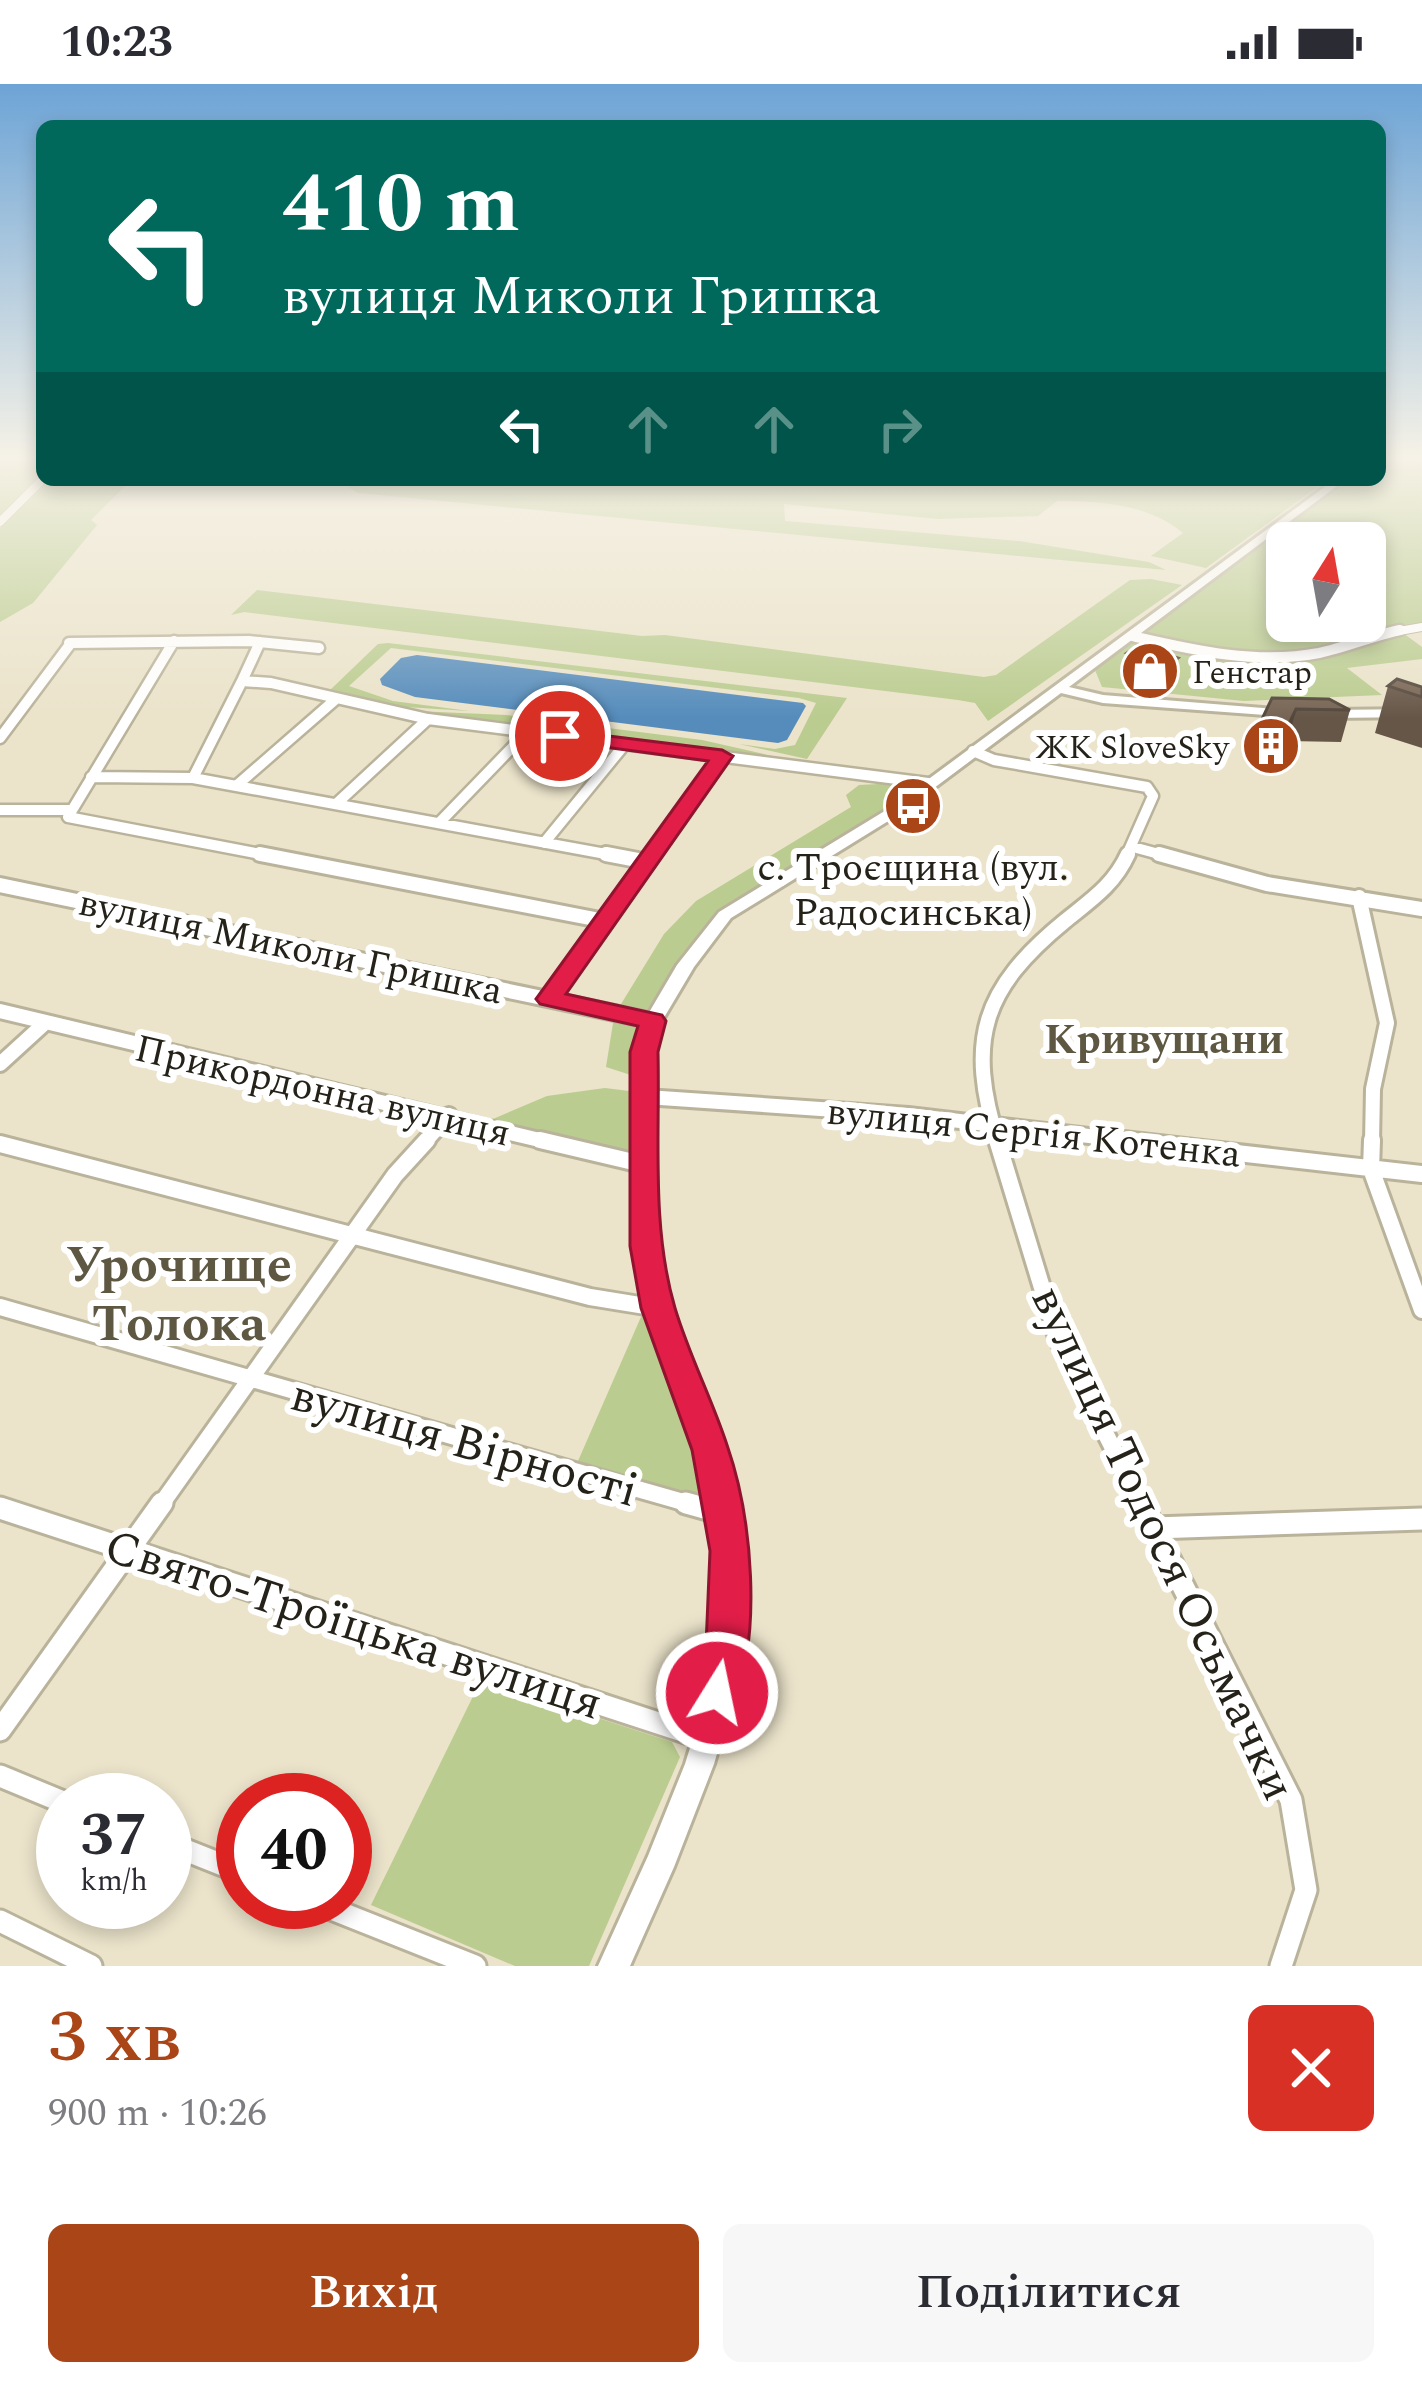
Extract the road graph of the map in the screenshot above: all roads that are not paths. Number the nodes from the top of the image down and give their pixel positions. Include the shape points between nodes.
1 (1256, 543) edge
2 (1422, 628) edge
3 (1132, 636) junction
4 (174, 641) junction
5 (260, 642) junction
6 (319, 648) dead end
7 (242, 681) junction
8 (1060, 689) junction
9 (336, 699) junction
10 (1422, 713) edge
11 (428, 718) junction
12 (527, 732) junction
13 (0, 738) edge
14 (625, 744) junction
15 (973, 751) junction
16 (722, 756) junction
17 (91, 777) junction
18 (193, 778) junction
19 (928, 783) junction
20 (236, 786) junction
21 (336, 804) junction
22 (0, 810) edge
23 (71, 810) junction
24 (439, 824) junction
25 (544, 843) junction
26 (1133, 847) junction
27 (648, 862) junction
28 (0, 885) edge
29 (1359, 897) junction
30 (1422, 909) edge
31 (605, 921) junction
32 (549, 999) junction
33 (0, 1011) edge
34 (653, 1021) junction
35 (46, 1022) junction
36 (0, 1064) edge
37 (646, 1097) junction
38 (449, 1115) junction
39 (992, 1124) junction
40 (0, 1144) edge
41 (646, 1166) junction
42 (1372, 1169) junction
43 (1422, 1174) edge
44 (354, 1235) junction
45 (0, 1307) edge
46 (658, 1308) junction
47 (1422, 1310) edge
48 (249, 1381) junction
49 (0, 1508) edge
50 (723, 1514) junction
51 (1422, 1519) edge
52 (1154, 1528) junction
53 (130, 1548) junction
54 (0, 1730) edge
55 (707, 1739) junction
56 (0, 1776) edge
57 (36, 1791) edge
58 (0, 1922) edge
59 (372, 1925) edge
60 (92, 1966) edge
61 (475, 1966) edge
62 (614, 1966) edge
63 (1281, 1966) edge

1 - 3 street
2 - 3 street via 1266,658
3 - 8 street
4 - 5 street
4 - 13 street via 69,643
4 - 17 street
5 - 6 street
5 - 7 street
7 - 9 street
7 - 18 street
8 - 10 street via 1219,711
8 - 15 street
9 - 11 street
9 - 20 street
11 - 12 street
11 - 21 street
12 - 14 street
12 - 24 street
14 - 16 street
14 - 25 street
15 - 19 street
15 - 26 street, вулиця Тодося Осьмачки via 1147,787 1153,796
16 - 19 street
16 - 27 street
17 - 18 street
17 - 23 street
18 - 20 street
19 - 34 street via 725,915
20 - 21 street
21 - 24 street
22 - 23 street
23 - 31 street via 73,820
24 - 25 street
25 - 27 street
26 - 29 street via 1267,884
26 - 39 street, вулиця Тодося Осьмачки via 1118,879 1056,929 991,1001 981,1051
27 - 31 street
28 - 32 street, вулиця Миколи Гришка
29 - 30 street
29 - 42 street via 1387,1023 1373,1089
31 - 32 street
32 - 34 street, вулиця Миколи Гришка
33 - 35 street, Прикордонна вулиця
34 - 37 street via 644,1052
35 - 36 street
35 - 38 street, Прикордонна вулиця
37 - 39 street, вулиця Сергія Котенка
37 - 41 street
38 - 41 street, Прикордонна вулиця
38 - 44 street
39 - 42 street, вулиця Сергія Котенка
39 - 52 street, вулиця Тодося Осьмачки via 1057,1337
40 - 44 street
41 - 46 street via 646,1246
42 - 43 street, вулиця Сергія Котенка
42 - 47 street
44 - 46 street via 590,1298
44 - 48 street
45 - 48 street, вулиця Вірності
46 - 50 street via 711,1450
48 - 50 street, вулиця Вірності
48 - 53 street
49 - 53 street, Свято-Троїцька вулиця
50 - 55 street via 730,1551 726,1646
51 - 52 street
52 - 63 street, вулиця Тодося Осьмачки via 1291,1800 1306,1889
53 - 54 street
53 - 55 street, Свято-Троїцька вулиця
55 - 62 street via 688,1802
56 - 57 street
58 - 60 street
59 - 61 street

